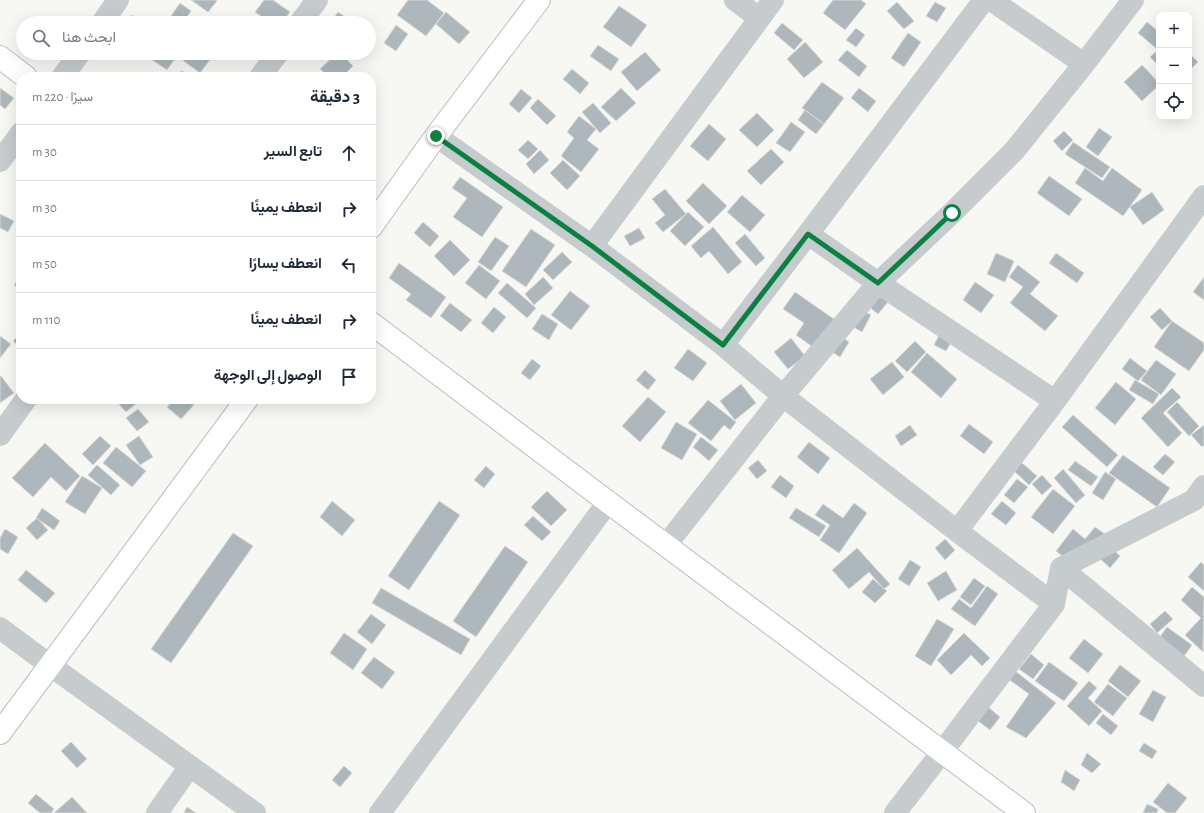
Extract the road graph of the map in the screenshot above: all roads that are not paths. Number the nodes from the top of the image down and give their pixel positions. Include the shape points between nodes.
1 (118, 0) edge
2 (317, 0) edge
3 (539, 0) edge
4 (735, 0) edge
5 (773, 0) edge
6 (984, 0) edge
7 (991, 0) edge
8 (1133, 0) edge
9 (107, 16) edge
10 (305, 16) edge
11 (759, 18) junction
12 (0, 57) edge
13 (75, 60) edge
14 (273, 60) edge
15 (1084, 64) junction
16 (20, 72) edge
17 (66, 72) edge
18 (264, 72) edge
19 (436, 136) junction
20 (16, 140) edge
21 (0, 161) edge
22 (1204, 196) edge
23 (376, 220) edge
24 (808, 234) junction
25 (592, 246) junction
26 (878, 283) junction
27 (376, 327) edge
28 (723, 345) junction
29 (783, 396) junction
30 (1055, 401) junction
31 (22, 404) edge
32 (242, 404) edge
33 (0, 435) edge
34 (1201, 498) edge
35 (608, 502) junction
36 (957, 531) junction
37 (666, 545) junction
38 (1061, 568) junction
39 (1054, 604) junction
40 (0, 628) edge
41 (51, 666) junction
42 (1204, 686) edge
43 (0, 733) edge
44 (942, 752) junction
45 (190, 766) junction
46 (157, 813) edge
47 (255, 813) edge
48 (380, 813) edge
49 (895, 813) edge
50 (1024, 813) edge

1 - 9 street
2 - 10 street
3 - 19 street
4 - 11 street
5 - 11 street
6 - 24 street
7 - 15 street
8 - 15 street
11 - 25 street
12 - 16 street
13 - 17 street
14 - 18 street
15 - 26 street via 1014,151
19 - 23 street
19 - 25 street
20 - 21 street
22 - 30 street
24 - 26 street
24 - 28 street
25 - 28 street
26 - 29 street
26 - 30 street
27 - 35 street
28 - 29 street
29 - 36 street
29 - 37 street
30 - 36 street
31 - 33 street
32 - 41 street
34 - 38 street
35 - 37 street
35 - 48 street
36 - 39 street
37 - 44 street
38 - 39 street
38 - 42 street
39 - 44 street
40 - 41 street
41 - 43 street
41 - 45 street
44 - 49 street
44 - 50 street
45 - 46 street
45 - 47 street

